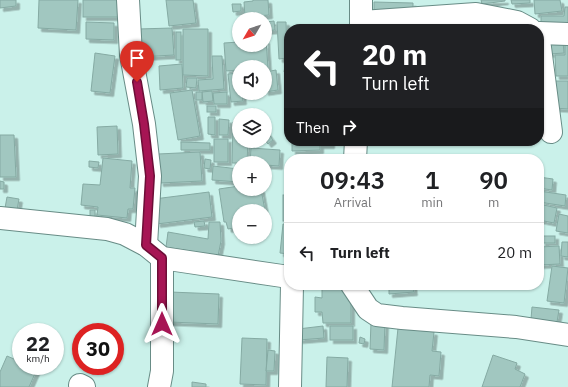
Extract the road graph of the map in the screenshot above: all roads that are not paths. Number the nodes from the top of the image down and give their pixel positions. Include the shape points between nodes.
1 (128, 0) edge
2 (361, 0) edge
3 (361, 24) edge
4 (380, 24) edge
5 (521, 24) edge
6 (544, 33) edge
7 (568, 34) edge
8 (544, 78) edge
9 (551, 132) dead end
10 (0, 218) edge
11 (154, 251) junction
12 (284, 277) edge
13 (292, 290) edge
14 (355, 290) edge
15 (568, 335) edge
16 (159, 387) edge
17 (290, 387) edge

1 - 11 street via 132,54 150,176
2 - 3 street
4 - 5 street via 476,14
6 - 7 street
8 - 9 street
10 - 11 street via 107,229 125,234
11 - 12 street
11 - 16 street via 162,371
13 - 17 street
14 - 15 street via 368,309 376,315 516,327

